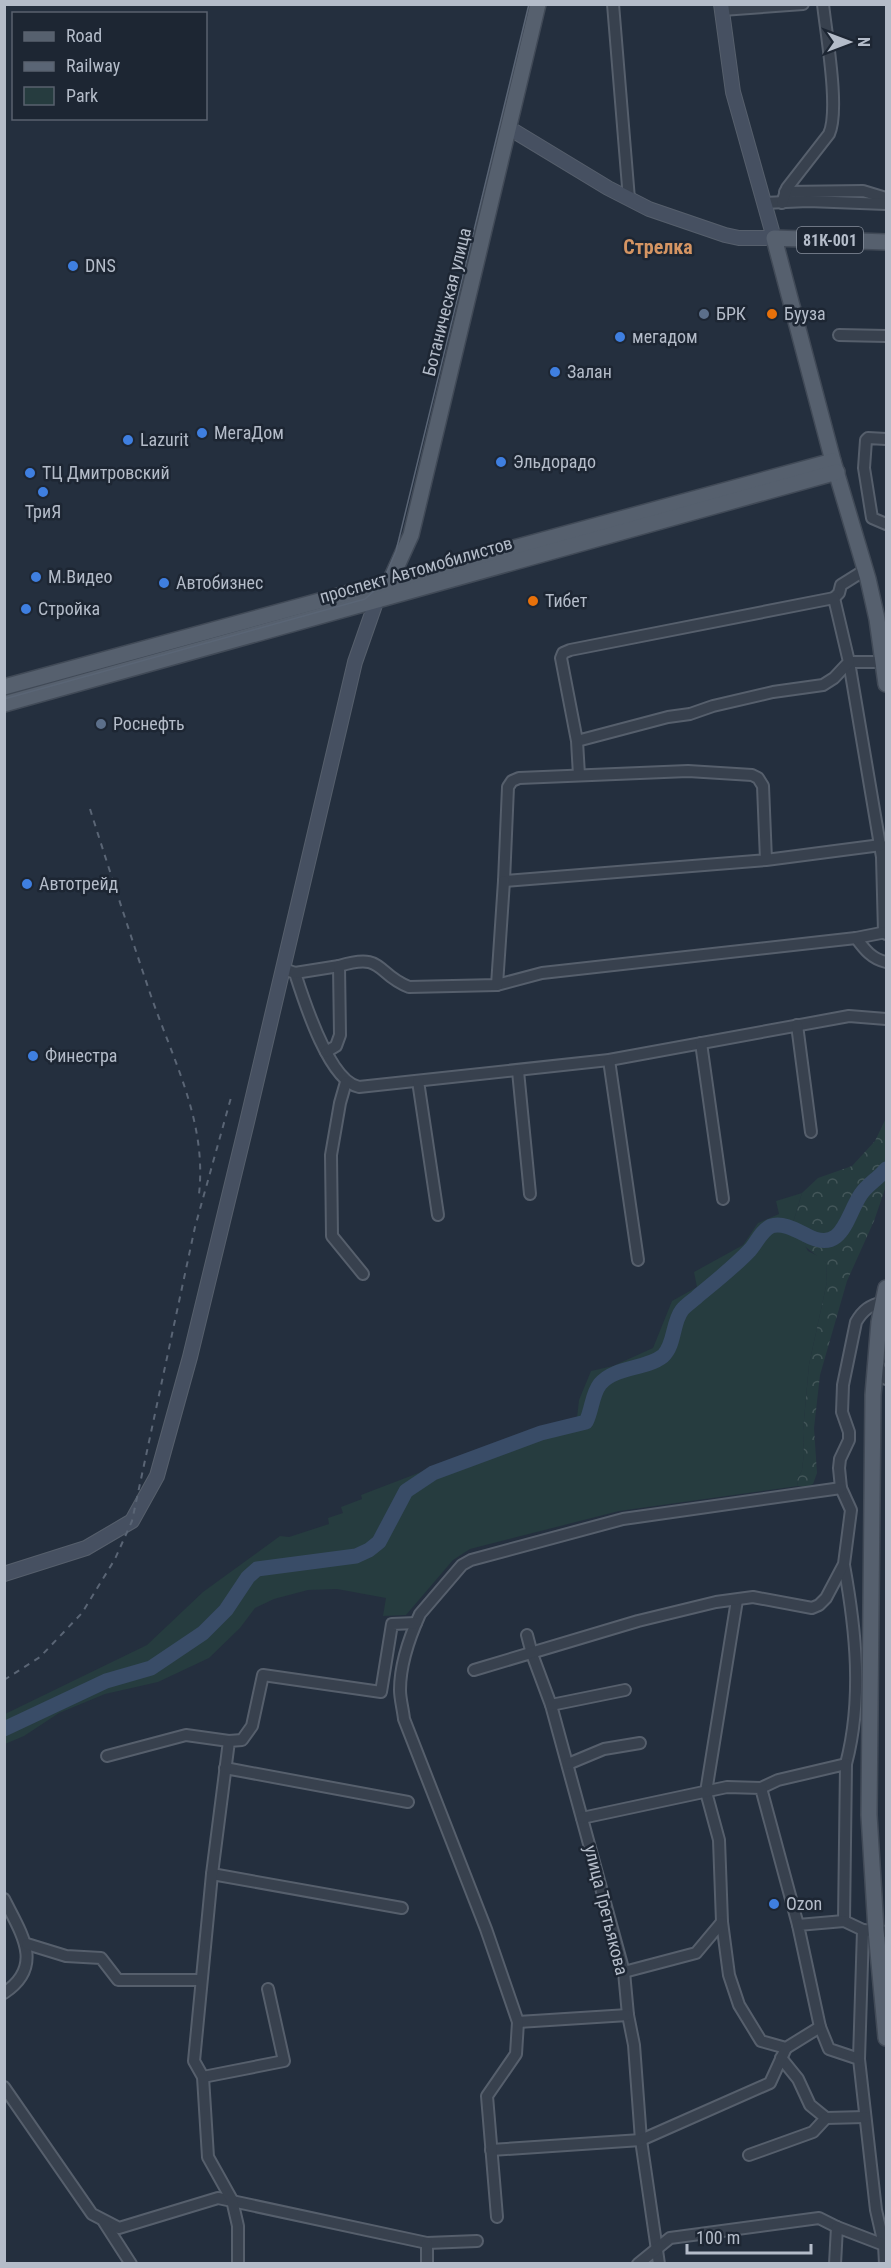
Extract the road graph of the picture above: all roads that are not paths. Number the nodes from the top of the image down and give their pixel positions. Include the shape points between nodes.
1 (538, 4) edge
2 (613, 4) edge
3 (803, 4) edge
4 (823, 4) edge
5 (722, 7) edge
6 (509, 128) junction
7 (783, 197) junction
8 (886, 198) edge
9 (629, 199) junction
10 (764, 203) junction
11 (886, 204) edge
12 (774, 238) junction
13 (886, 242) edge
14 (839, 335) dead end
15 (886, 336) edge
16 (886, 439) edge
17 (835, 467) junction
18 (886, 524) edge
19 (865, 570) junction
20 (391, 582) junction
21 (834, 598) junction
22 (376, 602) junction
23 (884, 662) junction
24 (849, 663) junction
25 (886, 684) edge
26 (4, 687) edge
27 (4, 704) edge
28 (577, 741) junction
29 (579, 775) junction
30 (880, 845) junction
31 (766, 860) junction
32 (504, 881) junction
33 (886, 932) edge
34 (856, 938) junction
35 (886, 962) edge
36 (339, 966) junction
37 (289, 971) junction
38 (497, 985) junction
39 (886, 1018) edge
40 (797, 1025) junction
41 (701, 1043) junction
42 (326, 1052) junction
43 (609, 1060) junction
44 (518, 1071) junction
45 (418, 1081) junction
46 (346, 1082) junction
47 (811, 1132) dead end
48 (530, 1194) dead end
49 (723, 1199) dead end
50 (438, 1215) dead end
51 (638, 1260) dead end
52 (363, 1274) dead end
53 (885, 1295) edge
54 (875, 1359) junction
55 (886, 1379) edge
56 (841, 1488) junction
57 (844, 1564) junction
58 (4, 1574) edge
59 (737, 1600) junction
60 (416, 1623) junction
61 (527, 1635) dead end
62 (532, 1654) junction
63 (474, 1670) dead end
64 (626, 1690) dead end
65 (551, 1705) junction
66 (229, 1740) junction
67 (640, 1743) dead end
68 (107, 1756) dead end
69 (568, 1764) junction
70 (846, 1764) junction
71 (225, 1768) junction
72 (761, 1788) junction
73 (706, 1792) junction
74 (408, 1802) dead end
75 (582, 1818) junction
76 (212, 1874) junction
77 (4, 1899) edge
78 (402, 1908) dead end
79 (844, 1921) junction
80 (722, 1922) junction
81 (798, 1926) junction
82 (875, 1931) edge
83 (27, 1944) junction
84 (624, 1972) junction
85 (200, 1980) junction
86 (268, 1989) dead end
87 (4, 1993) edge
88 (628, 2015) junction
89 (518, 2022) junction
90 (820, 2027) junction
91 (886, 2038) edge
92 (786, 2048) junction
93 (781, 2058) junction
94 (859, 2060) junction
95 (203, 2077) junction
96 (4, 2087) edge
97 (865, 2116) junction
98 (826, 2118) junction
99 (641, 2140) junction
100 (491, 2150) junction
101 (749, 2155) dead end
102 (232, 2200) junction
103 (497, 2217) dead end
104 (102, 2219) junction
105 (837, 2227) junction
106 (477, 2241) dead end
107 (427, 2243) junction
108 (885, 2245) edge
109 (656, 2248) junction
110 (131, 2264) edge
111 (238, 2264) edge
112 (427, 2264) edge
113 (638, 2264) edge
114 (659, 2264) edge
115 (835, 2264) edge
116 (885, 2264) edge

1 - 6 main road, Ботаническая улица
2 - 9 street
3 - 5 street
4 - 7 street via 833,125
5 - 10 street via 733,92
6 - 9 street
6 - 20 main road, Ботаническая улица via 411,535
7 - 8 street via 862,191
7 - 10 street
7 - 11 street
9 - 12 street via 725,236
10 - 12 street
12 - 13 main road, 81К-001
12 - 17 main road
14 - 15 street
16 - 18 street via 868,438 864,468 872,518
17 - 19 main road
17 - 20 main road, проспект Автомобилистов
17 - 22 main road, проспект Автомобилистов
19 - 21 street via 841,585
19 - 23 main road
20 - 22 main road, Ботаническая улица
20 - 26 main road, проспект Автомобилистов
21 - 24 street
21 - 28 street via 563,653
22 - 27 main road, проспект Автомобилистов
22 - 37 street via 355,662
23 - 24 street
23 - 25 main road
24 - 28 street via 823,685 773,692
24 - 30 street
28 - 29 street
29 - 31 street via 688,771 752,775 763,786
29 - 32 street via 512,781 508,787
30 - 31 street
30 - 33 street
31 - 32 street
32 - 38 street
33 - 34 street
34 - 35 street via 877,960
34 - 38 street via 542,973
36 - 37 street
36 - 38 street via 375,962 409,987
36 - 42 street via 340,1035 336,1046
37 - 42 street
37 - 58 street via 157,1476 132,1521 86,1548
39 - 40 street via 849,1016
40 - 41 street
40 - 47 street
41 - 43 street
41 - 49 street
42 - 46 street
43 - 44 street
43 - 51 street
44 - 45 street
44 - 48 street
45 - 46 street via 359,1087
45 - 50 street
46 - 52 street via 331,1155 332,1236
53 - 54 main road
53 - 56 street via 856,1322 843,1385 842,1412 849,1440 840,1459
54 - 55 street
54 - 82 main road via 869,1815
56 - 57 street via 851,1510
56 - 60 street via 623,1518 471,1560 462,1565
57 - 59 street via 826,1598 812,1608 753,1597
57 - 70 street via 855,1634 857,1697
59 - 62 street via 638,1621
59 - 73 street
60 - 66 street via 392,1624 381,1692 263,1675 252,1726 242,1740
60 - 89 street via 400,1690 404,1719
61 - 62 street, улица Третьякова
62 - 63 street
62 - 65 street, улица Третьякова
64 - 65 street
65 - 69 street, улица Третьякова
66 - 68 street via 186,1735
66 - 71 street
67 - 69 street via 604,1749
69 - 75 street, улица Третьякова
70 - 72 street via 778,1780
70 - 79 street
71 - 74 street
71 - 76 street
72 - 73 street via 727,1787
72 - 81 street
73 - 75 street
73 - 80 street via 719,1840
75 - 84 street, улица Третьякова
76 - 78 street
76 - 85 street
77 - 83 street
79 - 81 street
79 - 82 street
80 - 84 street via 696,1953
80 - 92 street via 729,1976 739,2005 761,2041
81 - 90 street
82 - 91 main road
82 - 94 street
83 - 85 street via 66,1956 101,1958 118,1980
83 - 87 street via 26,1968 16,1985
84 - 88 street, улица Третьякова
85 - 95 street via 194,2061
86 - 95 street via 284,2061
88 - 89 street
88 - 99 street, улица Третьякова
89 - 100 street via 516,2054 488,2096
90 - 92 street
90 - 94 street via 829,2049
92 - 93 street
93 - 98 street via 798,2079 810,2105
93 - 99 street via 770,2083
94 - 97 street
95 - 102 street via 208,2157
96 - 104 street via 92,2214
97 - 98 street
97 - 108 street via 876,2210
98 - 101 street via 813,2132
99 - 100 street
99 - 109 street, улица Третьякова
100 - 103 street
102 - 104 street via 218,2198 119,2228
102 - 107 street
102 - 111 street via 238,2226
104 - 110 street
105 - 108 street
105 - 109 street via 819,2218 670,2238
105 - 115 street
106 - 107 street
107 - 112 street
108 - 116 street
109 - 113 street
109 - 114 street, улица Третьякова

